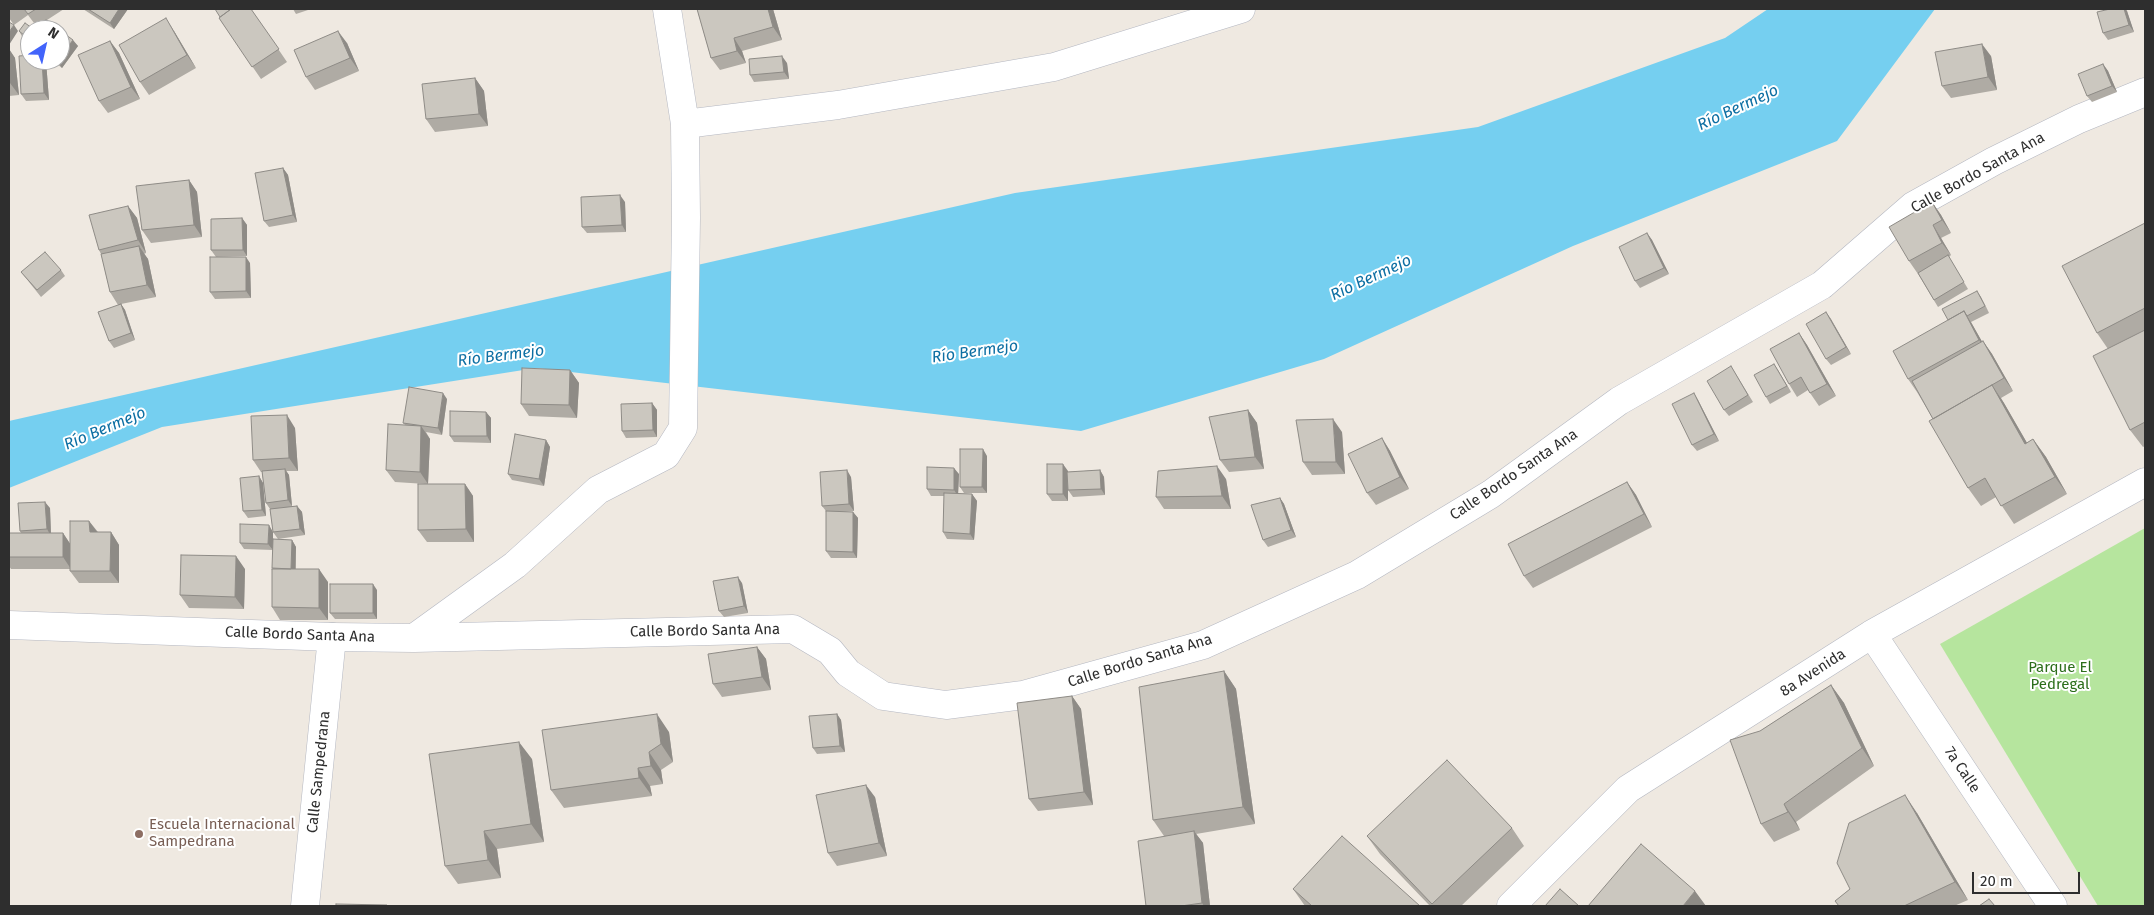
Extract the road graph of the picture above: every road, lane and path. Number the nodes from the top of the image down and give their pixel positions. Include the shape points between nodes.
1 (667, 9) edge
2 (1241, 9) edge
3 (2145, 92) edge
4 (685, 124) junction
5 (2145, 482) edge
6 (9, 625) edge
7 (1872, 634) junction
8 (332, 637) junction
9 (414, 638) junction
10 (305, 906) edge
11 (1511, 906) edge
12 (2053, 906) edge

1 - 4 street
2 - 4 street via 1054,67 838,105
3 - 9 street, Calle Bordo Santa Ana via 2079,119 1913,206 1822,285 1619,401 1491,494 1357,575 1203,645 1023,695 946,705 883,696 848,673 830,651 793,629
4 - 9 street via 683,428 666,455 598,490 515,565
5 - 7 street, 8a Avenida
6 - 8 street, Calle Bordo Santa Ana
7 - 11 street, 8a Avenida via 1628,789
7 - 12 street, 7a Calle
8 - 9 street, Calle Bordo Santa Ana
8 - 10 street, Calle Sampedrana

